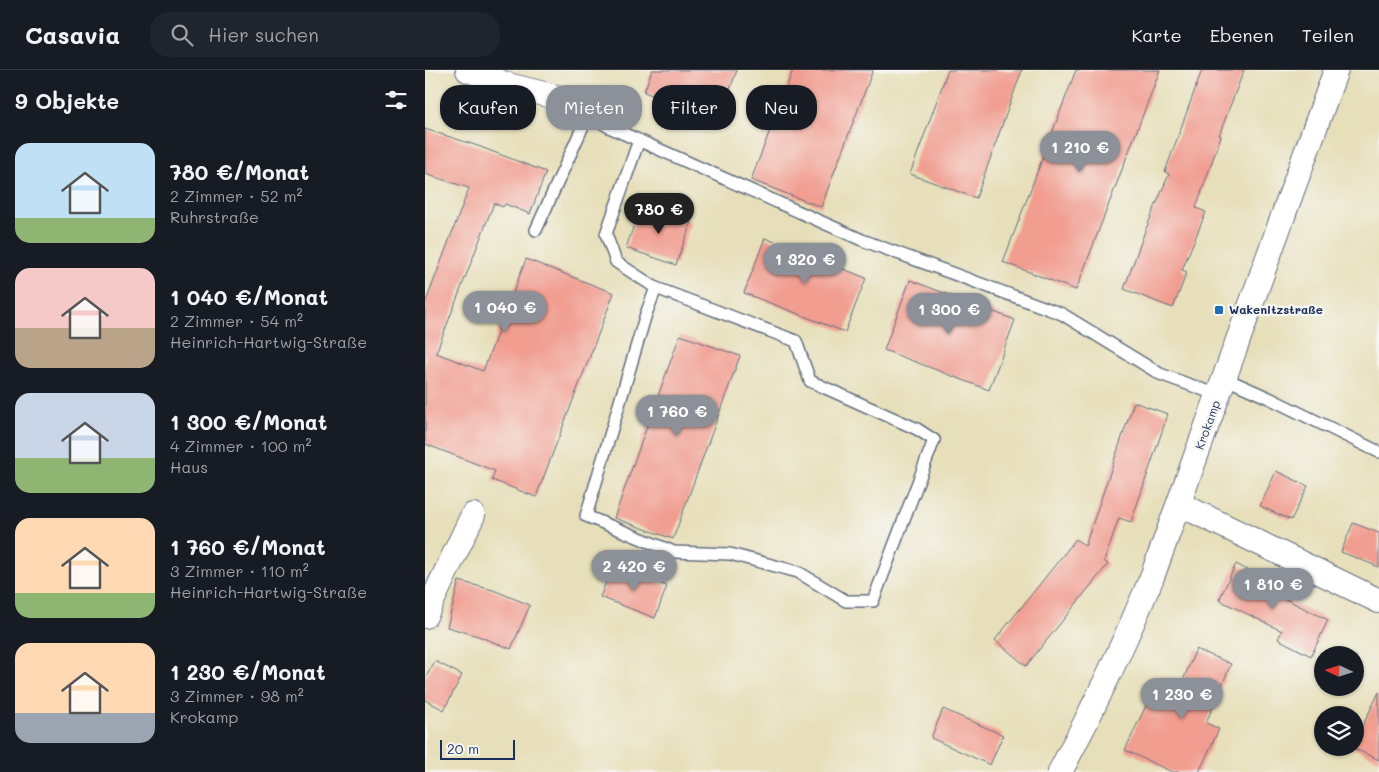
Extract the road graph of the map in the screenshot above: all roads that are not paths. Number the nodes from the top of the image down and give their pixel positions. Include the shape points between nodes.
1 (468, 70) edge
2 (1336, 70) edge
3 (546, 94) edge
4 (581, 130) edge
5 (616, 130) edge
6 (639, 140) junction
7 (536, 230) dead end
8 (656, 288) junction
9 (1221, 387) junction
10 (1379, 452) edge
11 (1179, 504) junction
12 (473, 515) dead end
13 (1379, 602) edge
14 (425, 616) edge
15 (1060, 772) edge

1 - 3 street
2 - 9 street, Krokamp
4 - 7 lane
5 - 6 lane
6 - 8 lane via 606,234 616,262
6 - 9 lane via 862,240 1062,314 1160,374
8 - 8 lane via 586,516 674,552 730,554 798,572 846,601 873,601 934,440 917,429 810,381 796,341
9 - 10 lane via 1269,398
9 - 11 street, Krokamp
11 - 13 street
11 - 15 street, Krokamp via 1124,645
12 - 14 street

